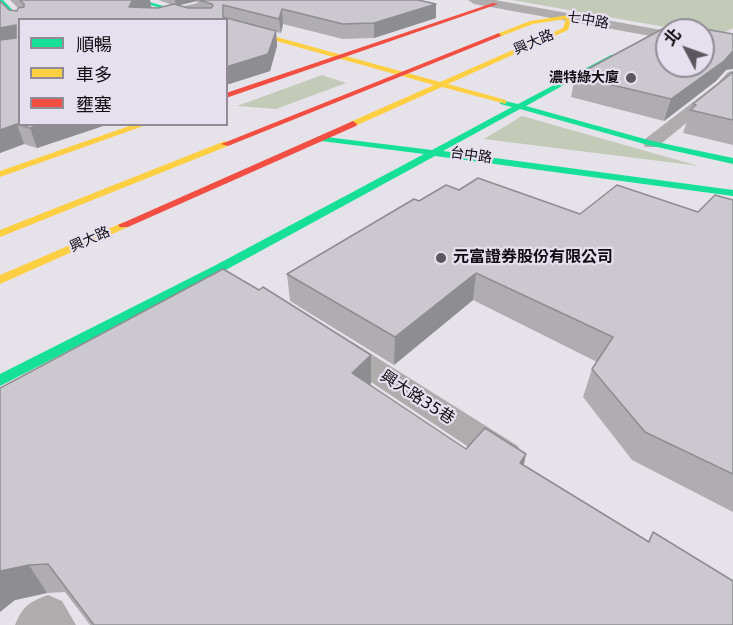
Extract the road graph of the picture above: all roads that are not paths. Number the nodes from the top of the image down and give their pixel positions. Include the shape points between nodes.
1 (0, 0) edge
2 (137, 0) edge
3 (228, 0) edge
4 (474, 0) edge
5 (495, 4) junction
6 (177, 11) junction
7 (569, 17) junction
8 (18, 18) edge
9 (149, 18) edge
10 (200, 18) edge
11 (228, 26) edge
12 (655, 33) edge
13 (655, 37) edge
14 (341, 57) junction
15 (403, 74) junction
16 (733, 75) edge
17 (441, 84) junction
18 (228, 95) edge
19 (520, 106) junction
20 (140, 126) edge
21 (230, 127) dead end
22 (262, 131) junction
23 (321, 138) junction
24 (651, 143) junction
25 (436, 152) junction
26 (733, 162) edge
27 (0, 174) edge
28 (733, 193) edge
29 (0, 234) edge
30 (218, 269) junction
31 (0, 280) edge
32 (248, 288) edge
33 (317, 333) edge
34 (0, 381) edge
35 (527, 468) edge
36 (36, 625) edge
37 (55, 625) edge

1 - 8 street
2 - 6 street
3 - 6 street
4 - 5 street, 七中路
5 - 7 street, 七中路
5 - 14 street
6 - 9 street
6 - 10 street
7 - 12 street, 七中路
7 - 15 street, 興大路 via 532,22
7 - 17 street, 興大路 via 566,29
11 - 14 street
13 - 19 street
14 - 15 street
14 - 18 street
15 - 17 street
15 - 22 street, 興大路
16 - 24 lane
17 - 19 street
17 - 23 street, 興大路
19 - 24 street
19 - 25 street
20 - 27 street
21 - 22 street, 台中路
22 - 23 street, 台中路
22 - 29 street, 興大路
23 - 25 street, 台中路
23 - 31 street, 興大路
24 - 26 street
25 - 28 street, 台中路
25 - 30 street
30 - 32 lane
30 - 34 street
33 - 35 lane, 興大路35巷
36 - 37 lane via 48,615

